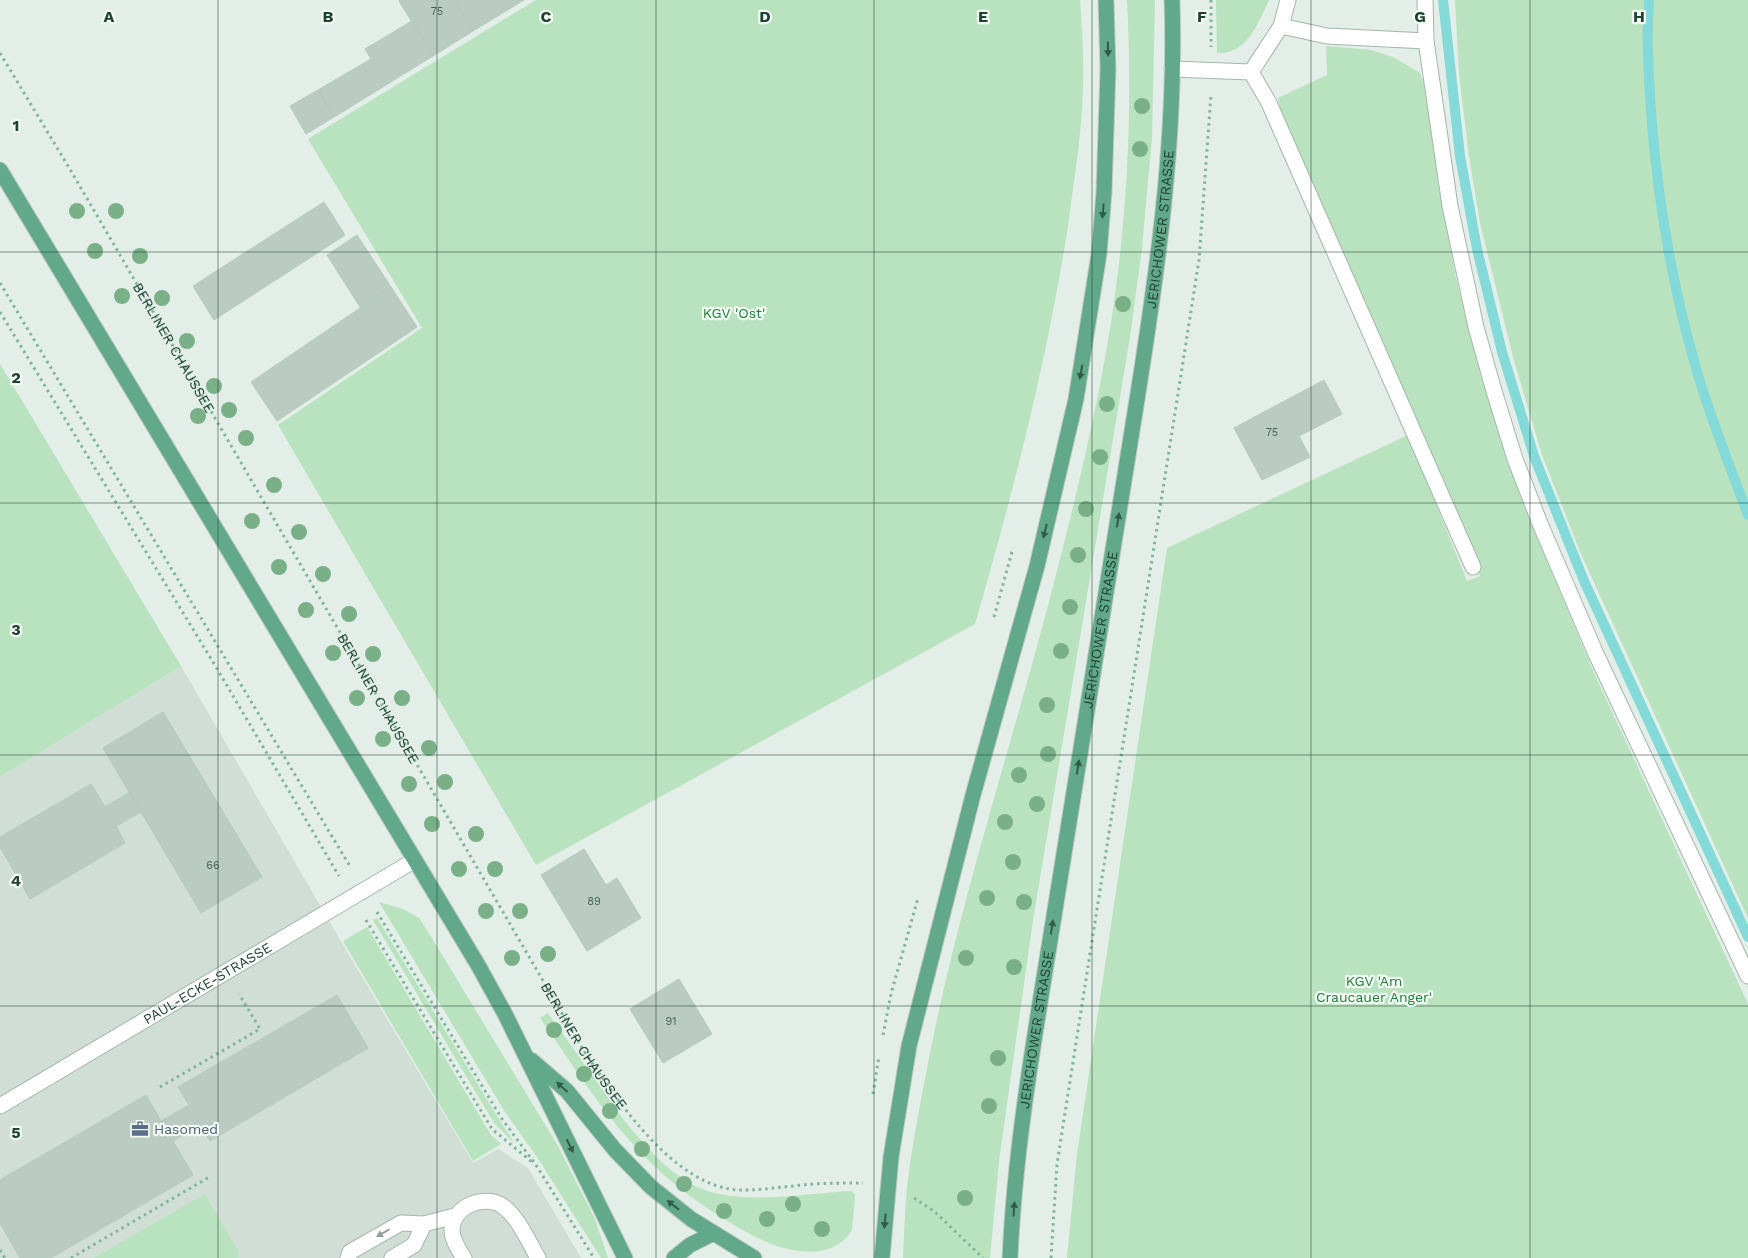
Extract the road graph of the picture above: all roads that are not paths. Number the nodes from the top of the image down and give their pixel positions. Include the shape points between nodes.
1 (1106, 0) edge
2 (1172, 0) edge
3 (1288, 0) edge
4 (1425, 0) edge
5 (1281, 26) junction
6 (1426, 41) junction
7 (1172, 69) junction
8 (1251, 72) junction
9 (0, 170) edge
10 (1473, 567) dead end
11 (415, 860) junction
12 (1748, 976) edge
13 (526, 1056) junction
14 (0, 1106) edge
15 (455, 1216) junction
16 (424, 1224) junction
17 (712, 1234) junction
18 (348, 1258) edge
19 (392, 1258) edge
20 (464, 1258) edge
21 (538, 1258) edge
22 (625, 1258) edge
23 (674, 1258) edge
24 (754, 1258) edge
25 (882, 1258) edge
26 (1010, 1258) edge

1 -> 25 main road via 1108,69 1102,223 1076,399 1037,566 943,909 910,1046 895,1131
2 - 7 main road, JERICHOWER STRASSE
3 - 5 street
4 - 6 street
5 - 6 street via 1327,36
5 - 8 street
6 - 12 street via 1450,206 1462,263 1476,327 1515,459 1596,654
7 - 8 street
26 -> 7 main road, JERICHOWER STRASSE via 1018,1162 1034,1043 1155,277 1167,165
8 - 10 street via 1273,112
9 - 11 main road
11 - 13 main road via 506,1014
11 - 14 street, PAUL-ECKE-STRASSE
17 -> 13 main road via 632,1169 567,1091
13 -> 22 main road
15 - 16 street
15 - 20 street via 452,1230
15 - 21 street via 479,1202 492,1201 503,1206 516,1220
16 -> 18 street via 401,1223 350,1252
16 - 19 street via 414,1245
17 - 23 main road
17 - 24 main road

